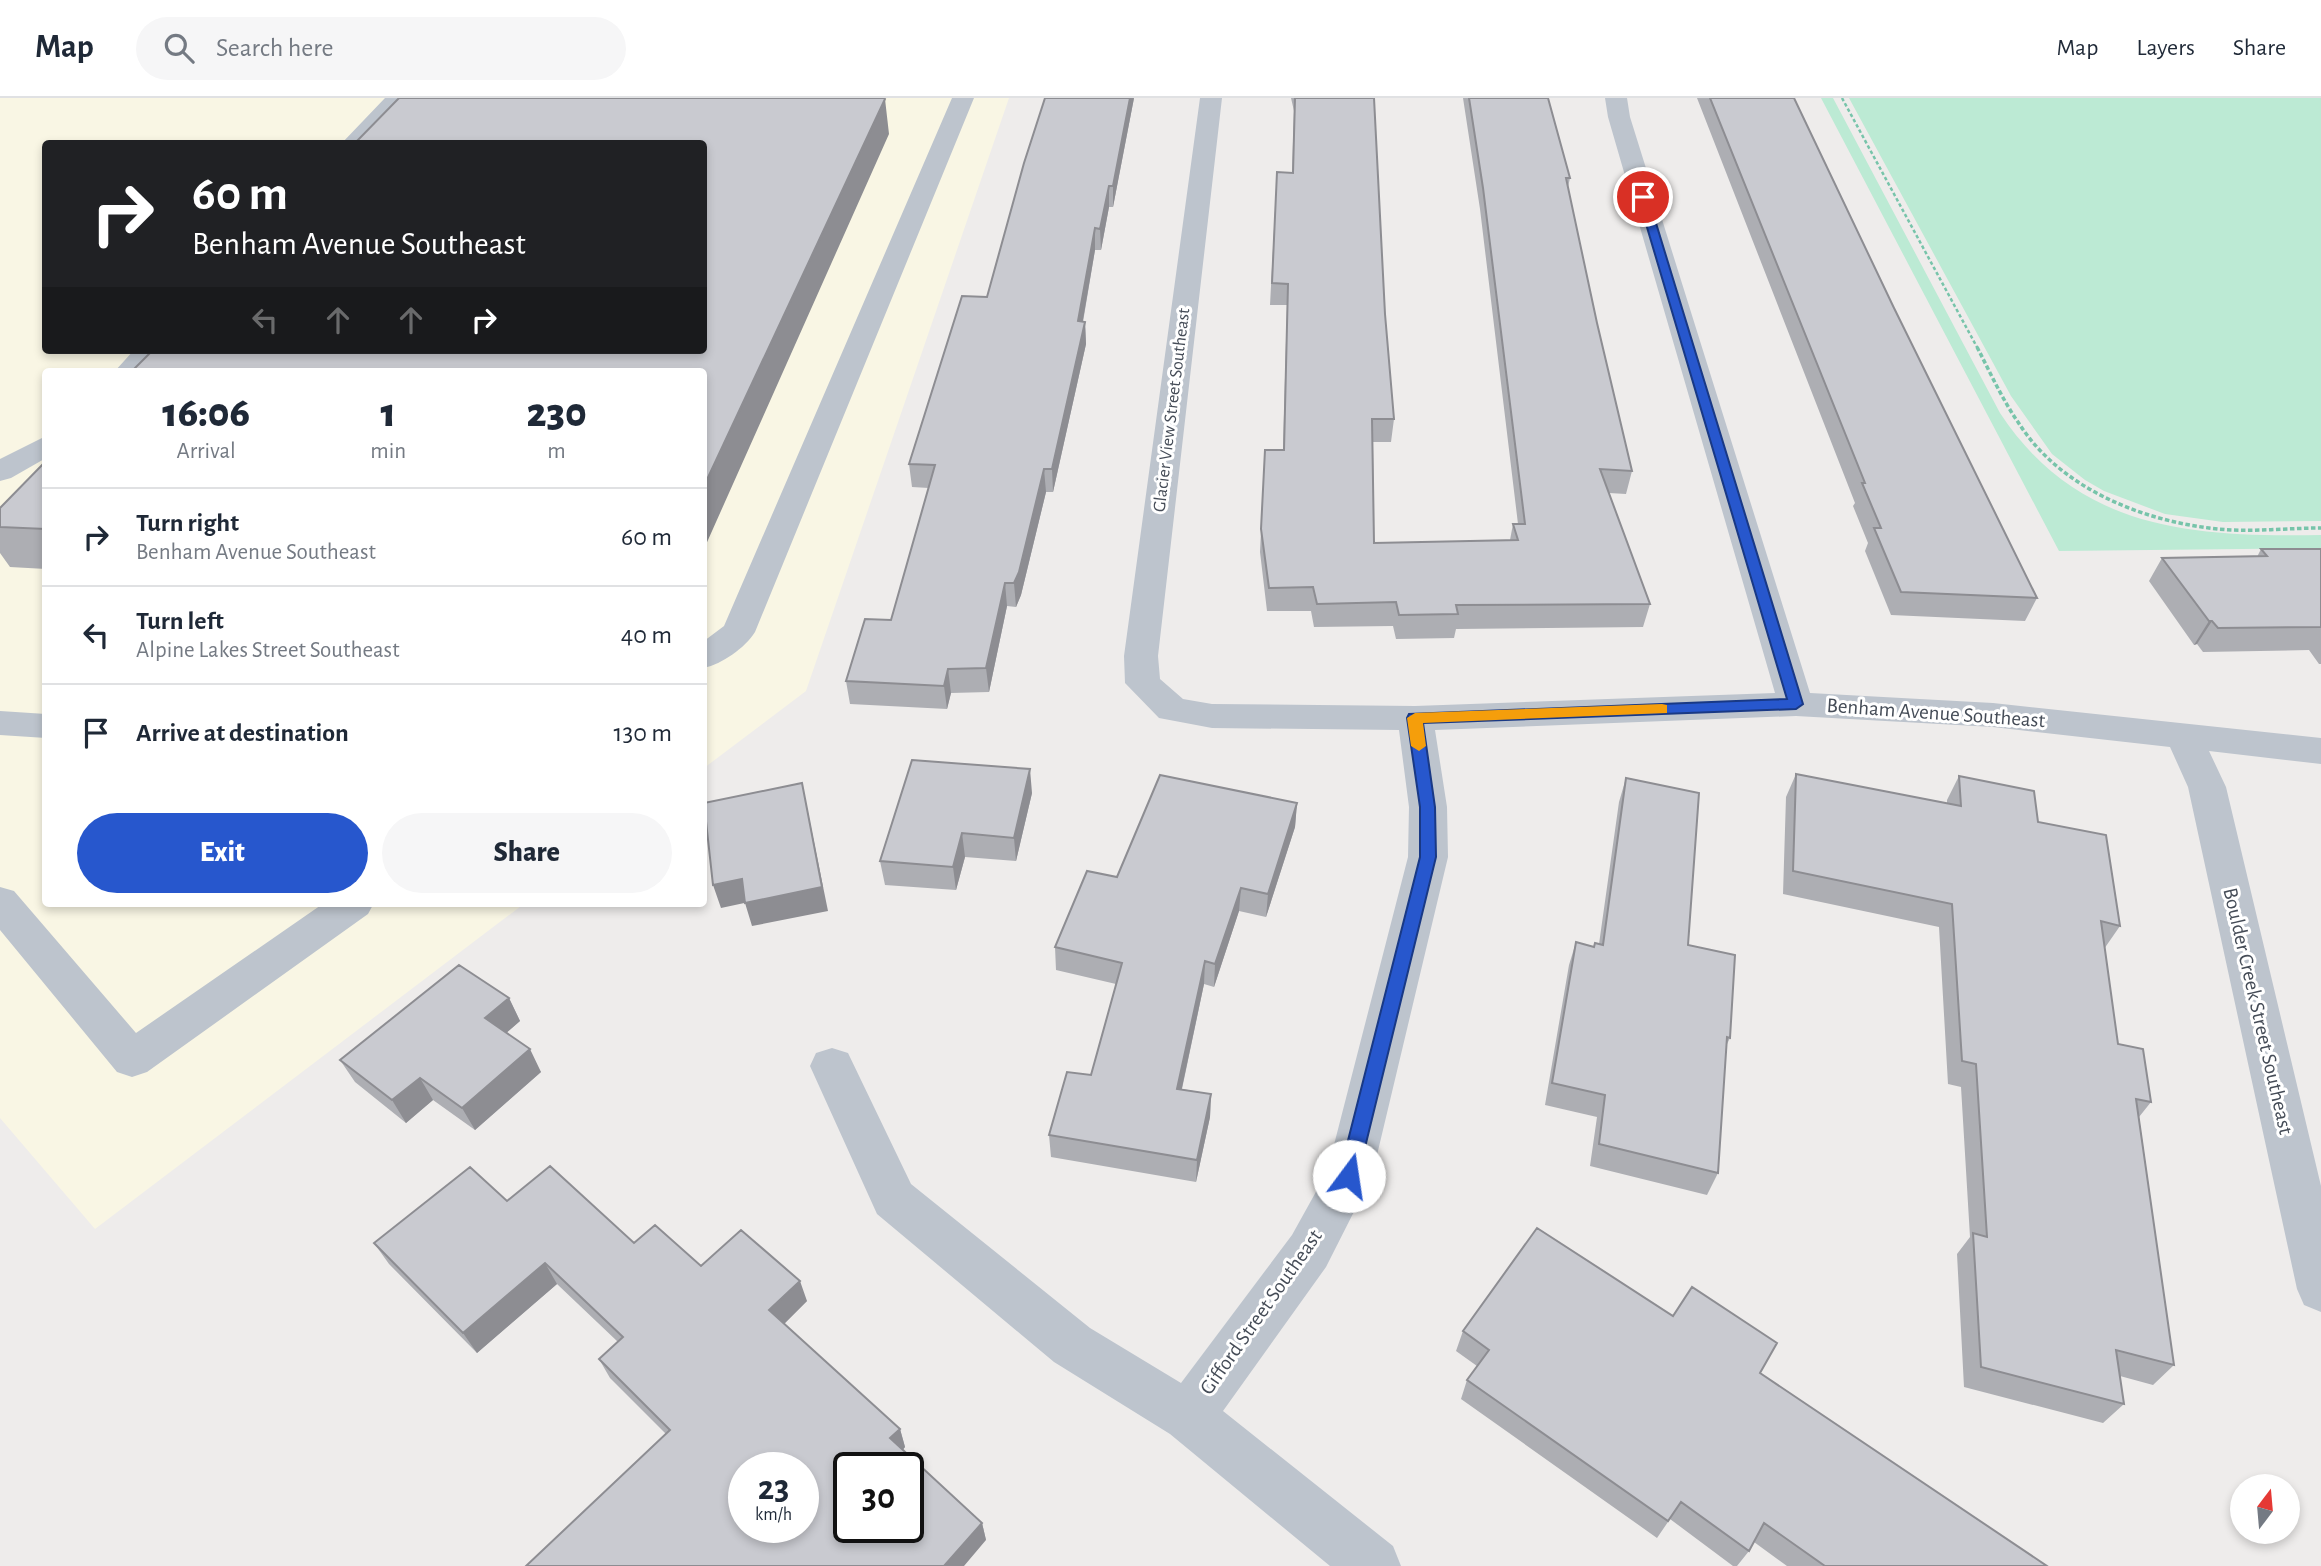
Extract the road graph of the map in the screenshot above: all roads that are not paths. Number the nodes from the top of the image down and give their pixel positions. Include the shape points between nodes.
1 (397, 98) edge
2 (963, 98) edge
3 (1210, 98) edge
4 (1616, 98) edge
5 (356, 140) edge
6 (146, 354) edge
7 (132, 368) edge
8 (42, 447) edge
9 (0, 472) edge
10 (707, 655) edge
11 (1796, 704) junction
12 (1172, 709) joint
13 (1415, 718) junction
14 (0, 723) edge
15 (42, 726) edge
16 (2184, 737) junction
17 (2321, 751) edge
18 (0, 902) edge
19 (348, 907) edge
20 (832, 1066) dead end
21 (2321, 1289) edge
22 (1188, 1416) junction
23 (1373, 1566) edge

1 - 5 street
2 - 10 street via 738,632
3 - 12 street, Glacier View Street Southeast via 1141,656 1143,683
4 - 11 street
6 - 7 street
8 - 9 street
11 - 13 street, Benham Avenue Southeast
11 - 16 street, Benham Avenue Southeast via 1993,715
12 - 13 street, Benham Avenue Southeast via 1212,716
13 - 22 street, Gifford Street Southeast via 1428,807 1428,857 1349,1176 1309,1251
14 - 15 street
16 - 17 street, Benham Avenue Southeast
16 - 21 street, Boulder Creek Street Southeast via 2207,787
18 - 19 street via 132,1059
20 - 22 street via 894,1199 1072,1345
22 - 23 street

